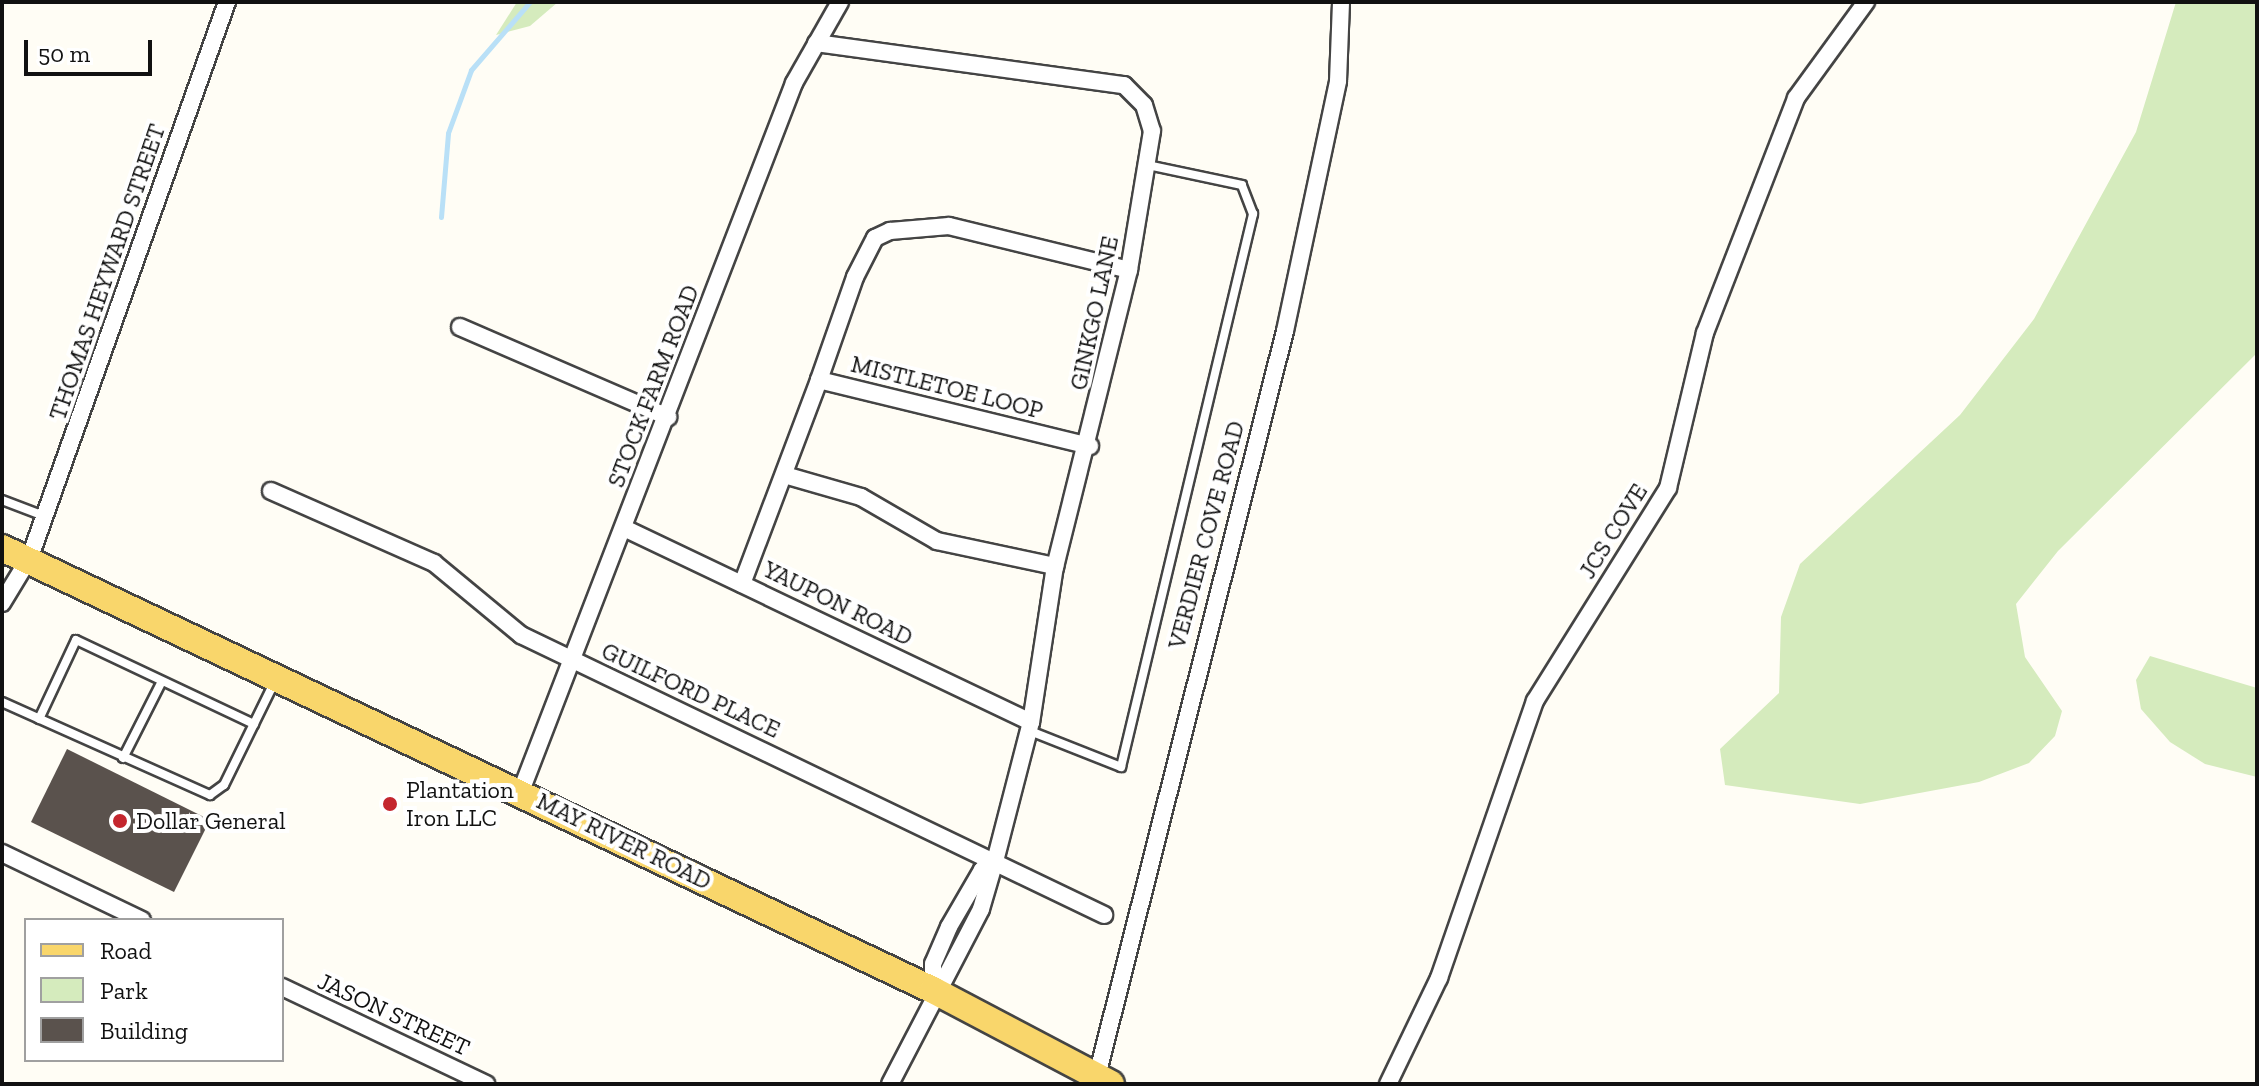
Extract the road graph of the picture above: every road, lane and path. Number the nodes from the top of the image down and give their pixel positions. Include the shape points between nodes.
1 (227, 2) edge
2 (840, 2) edge
3 (1341, 2) edge
4 (1866, 2) edge
5 (816, 43) junction
6 (1148, 165) junction
7 (1129, 270) junction
8 (460, 327) dead end
9 (819, 380) junction
10 (668, 417) junction
11 (1090, 446) junction
12 (788, 476) junction
13 (271, 491) dead end
14 (2, 500) edge
15 (45, 517) junction
16 (624, 528) junction
17 (2, 548) edge
18 (30, 557) junction
19 (1055, 566) junction
20 (742, 584) junction
21 (2, 603) edge
22 (572, 660) junction
23 (277, 675) junction
24 (162, 681) junction
25 (2, 702) edge
26 (39, 719) junction
27 (254, 724) junction
28 (1030, 726) junction
29 (123, 758) junction
30 (521, 791) junction
31 (2, 853) edge
32 (995, 861) junction
33 (1104, 915) dead end
34 (138, 918) edge
35 (284, 988) edge
36 (933, 990) junction
37 (1100, 1081) edge
38 (486, 1084) edge
39 (890, 1084) edge
40 (1388, 1084) edge

1 - 15 street, THOMAS HEYWARD STREET
2 - 5 street, STOCK FARM ROAD
3 - 37 street, VERDIER COVE ROAD via 1338,81 1285,331
4 - 40 street, JCS COVE via 1796,98 1705,333 1668,488 1535,701 1439,978
5 - 6 street, GINKGO LANE via 1124,85 1144,105 1152,131
5 - 10 street, STOCK FARM ROAD via 794,83
6 - 7 street, GINKGO LANE
6 - 28 lane via 1242,185 1253,214 1121,767
7 - 9 street via 949,226 890,231 875,238 855,277
7 - 11 street, GINKGO LANE
8 - 10 street
9 - 11 street, MISTLETOE LOOP
9 - 12 street, MISTLETOE LOOP
10 - 16 street, STOCK FARM ROAD
11 - 19 street, GINKGO LANE
12 - 19 street via 861,497 937,541
12 - 20 street, MISTLETOE LOOP
13 - 22 street, GUILFORD PLACE via 434,563 521,635
14 - 15 lane
15 - 18 street, THOMAS HEYWARD STREET
16 - 20 street, YAUPON ROAD
16 - 22 street, STOCK FARM ROAD
17 - 18 main road, MAY RIVER ROAD
18 - 21 street, THOMAS HEYWARD STREET
18 - 23 main road, MAY RIVER ROAD
19 - 28 street, GINKGO LANE
20 - 28 street, YAUPON ROAD
22 - 30 street, STOCK FARM ROAD
22 - 32 street, GUILFORD PLACE
23 - 27 lane
23 - 30 main road, MAY RIVER ROAD
24 - 26 lane via 76,640
24 - 27 lane
24 - 29 lane
25 - 26 lane
26 - 29 lane
27 - 29 lane via 224,785 210,795
28 - 32 street, GINKGO LANE
30 - 36 main road, MAY RIVER ROAD
31 - 34 street
32 - 33 street, GUILFORD PLACE
32 - 36 street, GINKGO LANE via 981,909
35 - 38 street, JASON STREET
36 - 37 main road, MAY RIVER ROAD
36 - 39 street, GINKGO LANE

